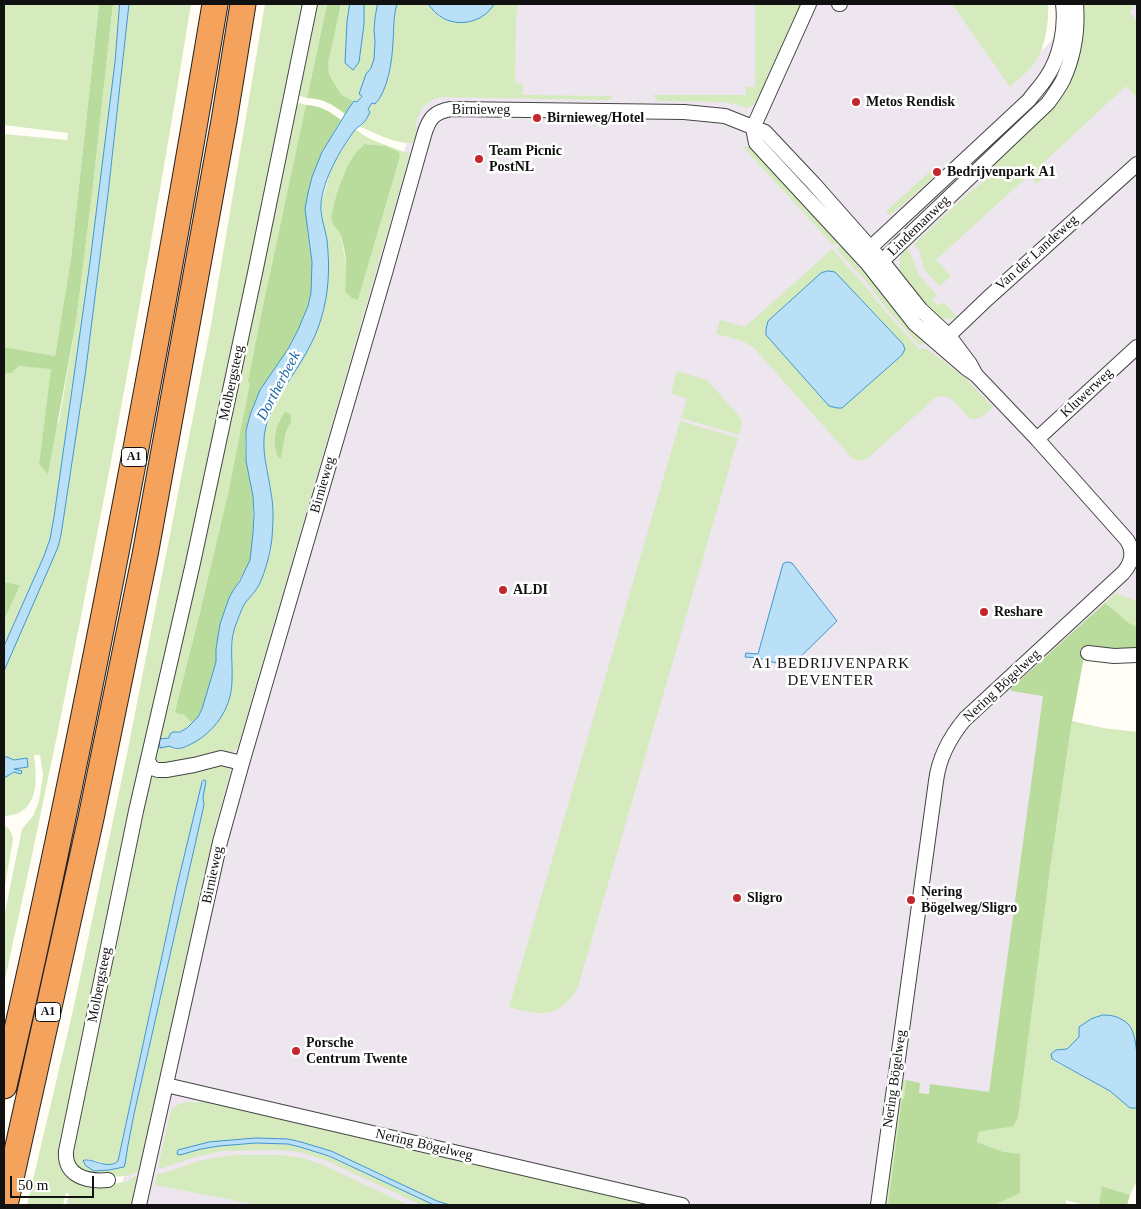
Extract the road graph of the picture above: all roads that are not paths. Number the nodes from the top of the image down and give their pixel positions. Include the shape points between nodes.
1 (214, 4) edge
2 (243, 4) edge
3 (310, 4) edge
4 (809, 4) edge
5 (1062, 4) edge
6 (1076, 4) edge
7 (754, 128) junction
8 (1137, 164) edge
9 (870, 248) junction
10 (882, 261) junction
11 (867, 263) junction
12 (944, 340) junction
13 (1137, 347) edge
14 (1037, 439) junction
15 (1088, 652) dead end
16 (1137, 655) edge
17 (148, 761) junction
18 (242, 763) junction
19 (166, 1085) junction
20 (4, 1086) edge
21 (108, 1180) dead end
22 (5, 1205) edge
23 (139, 1205) edge
24 (682, 1205) edge
25 (878, 1205) edge

1 - 20 highway, A1 via 112,575
2 - 22 highway, A1 via 145,555 91,818
3 - 17 street, Molbergsteeg via 251,293
4 - 7 street
5 - 9 street, Lindemanweg via 1064,18 1057,57 1047,77 1029,100
6 - 10 street, Lindemanweg via 1076,30 1071,55 1062,80 1048,103
7 - 9 street, Birnieweg via 765,132
7 - 11 street via 756,143
7 - 18 street, Birnieweg via 726,116 684,112 451,110 431,118 426,126
8 - 12 street, Van der Landeweg
9 - 10 street, Nering Bögelweg
9 - 11 street, Lindemanweg
10 - 11 street, Lindemanweg
10 - 12 street, Nering Bögelweg
11 - 12 street, Nering Bögelweg via 915,324
12 - 14 street, Nering Bögelweg via 966,368
13 - 14 street, Kluwerweg
14 - 25 street, Nering Bögelweg via 1127,540 1132,548 1130,565 965,719 943,753 936,777
15 - 16 street
17 - 18 street via 152,768 158,770 221,758
17 - 21 street, Molbergsteeg via 65,1159 71,1171 84,1178
18 - 19 street, Birnieweg via 220,842
19 - 23 street, Birnieweg
19 - 24 street, Nering Bögelweg

